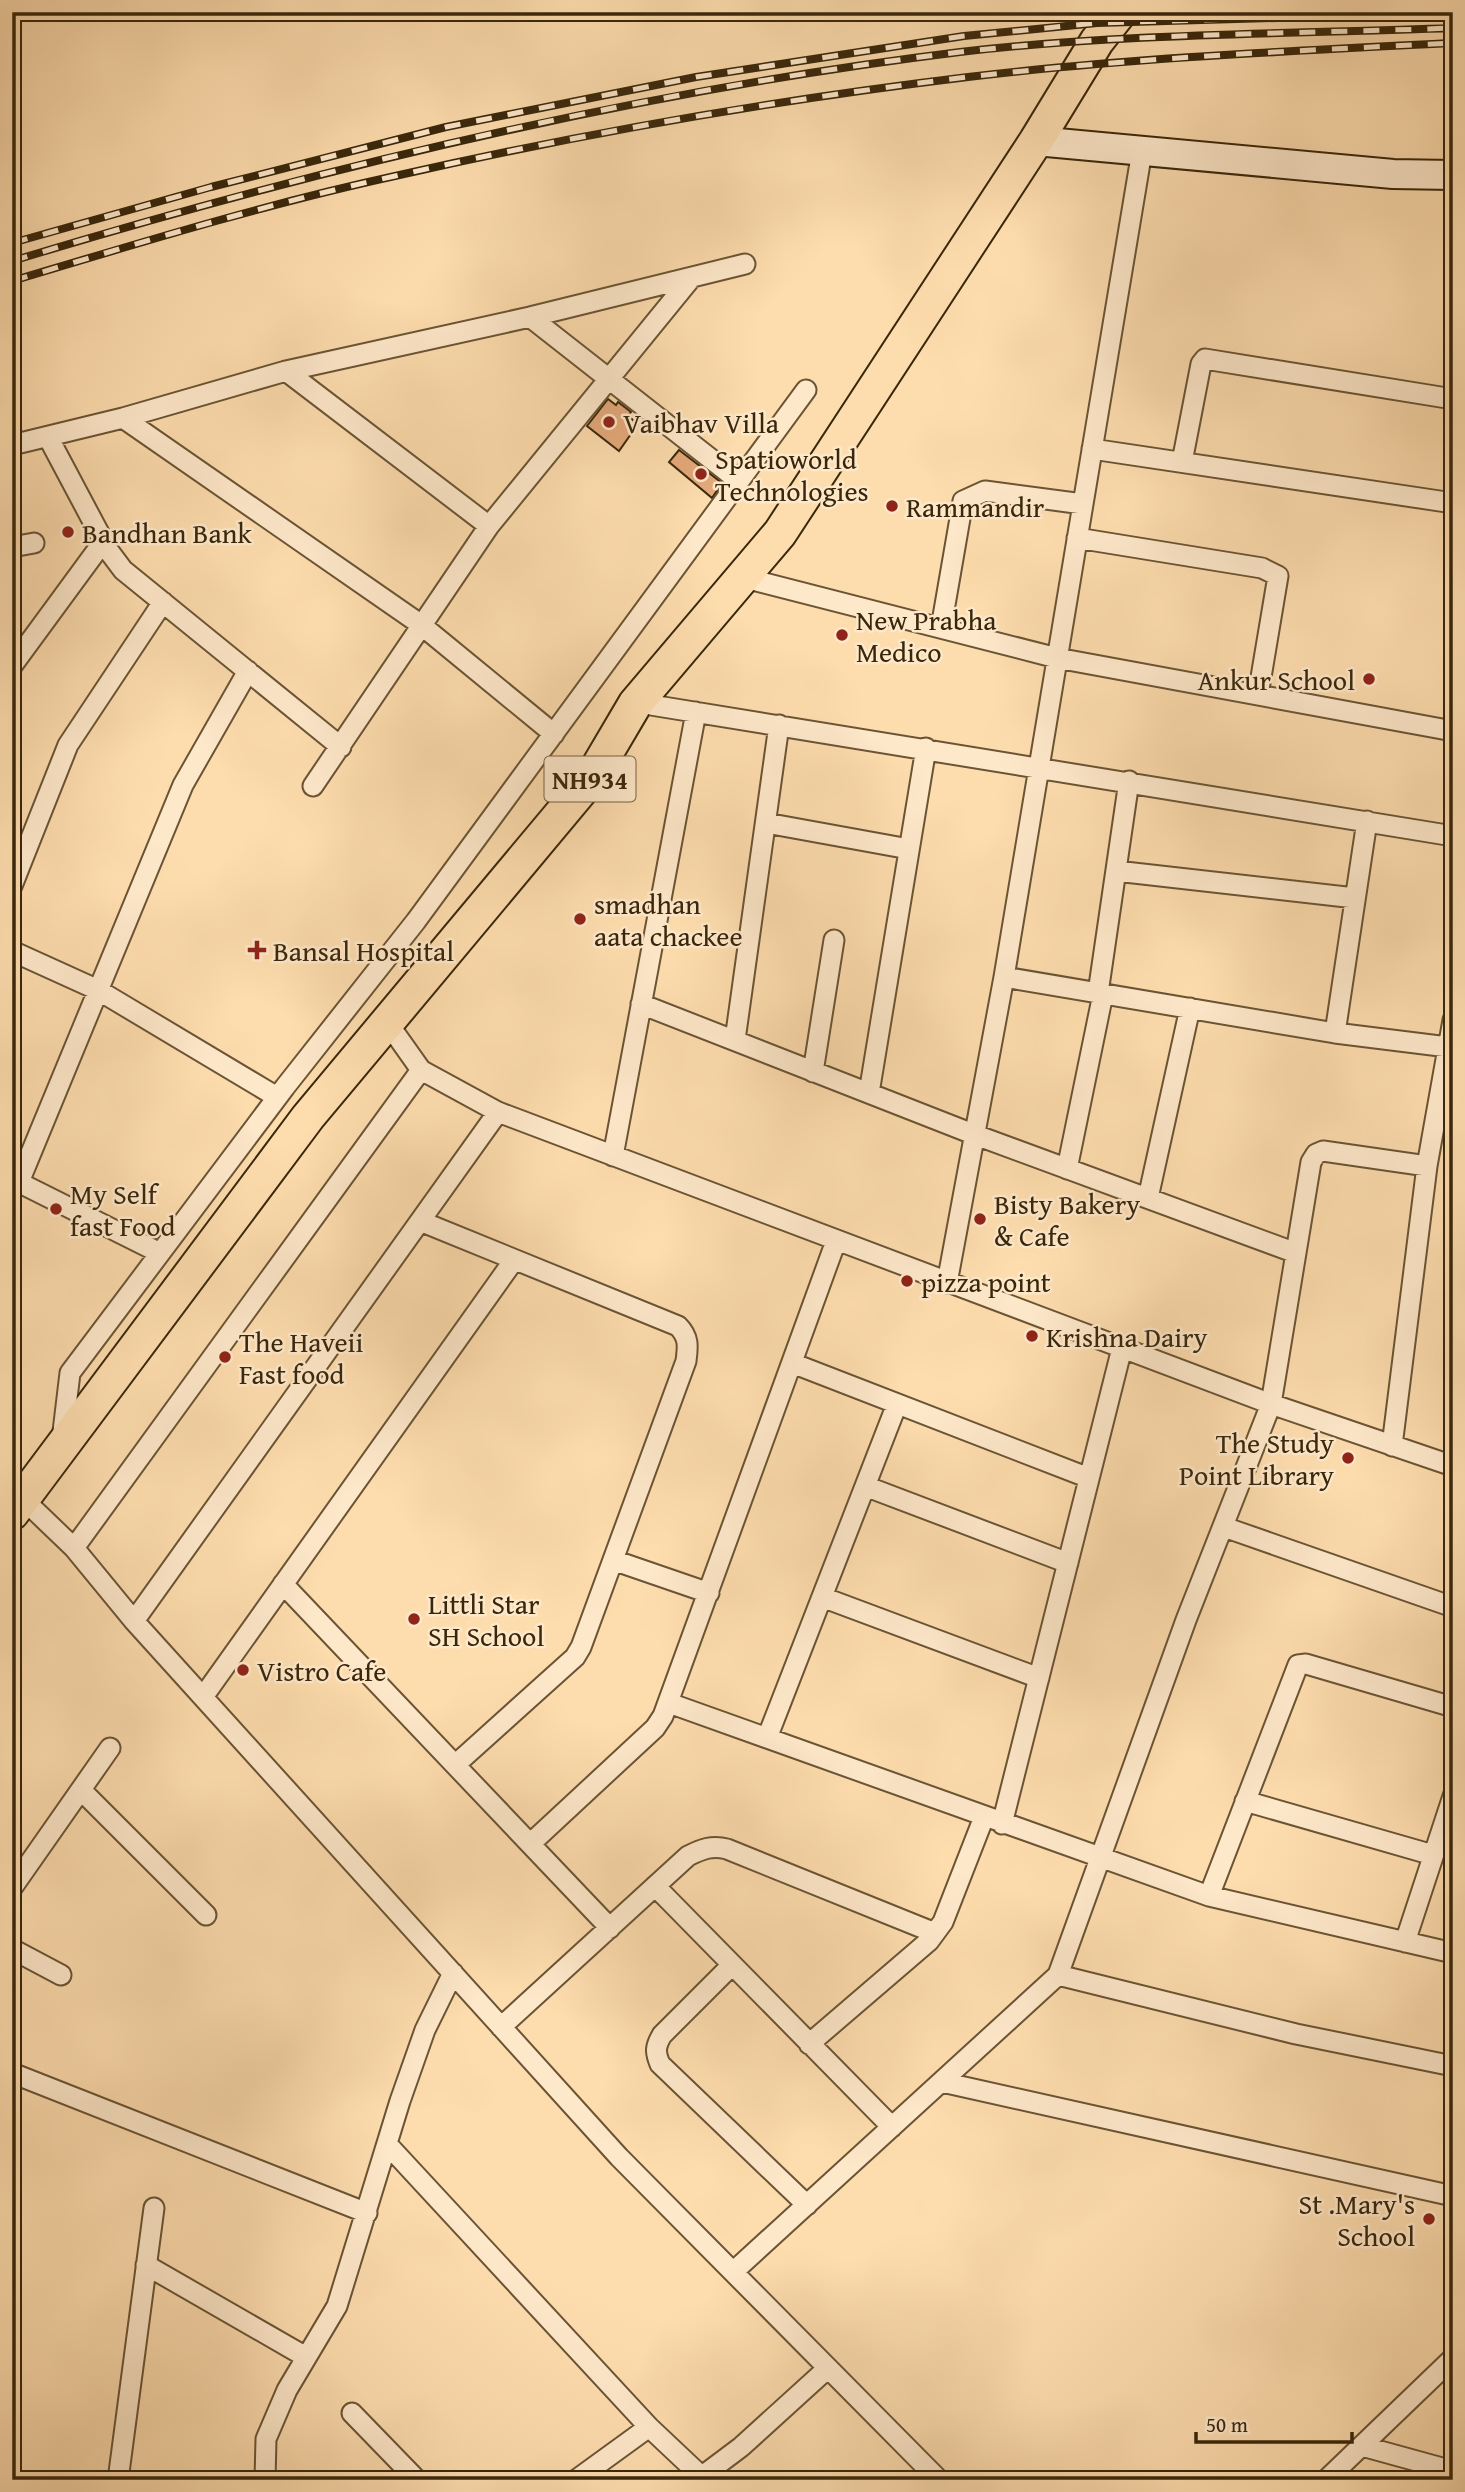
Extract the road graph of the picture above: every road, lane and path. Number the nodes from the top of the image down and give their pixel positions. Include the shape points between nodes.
1 (1120, 12) edge
2 (1036, 141) junction
3 (1142, 151) junction
4 (1453, 175) edge
5 (745, 264) dead end
6 (692, 277) junction
7 (530, 317) junction
8 (286, 371) junction
9 (609, 378) junction
10 (806, 390) dead end
11 (1453, 399) edge
12 (123, 418) junction
13 (48, 437) junction
14 (12, 446) edge
15 (1092, 449) junction
16 (1182, 462) junction
17 (739, 481) junction
18 (1453, 503) edge
19 (1083, 505) junction
20 (489, 526) junction
21 (1077, 538) junction
22 (103, 542) junction
23 (34, 543) dead end
24 (12, 547) edge
25 (741, 577) junction
26 (163, 602) junction
27 (420, 624) junction
28 (941, 628) junction
29 (1057, 659) junction
30 (12, 666) edge
31 (248, 671) junction
32 (1258, 695) junction
33 (650, 705) dead end
34 (696, 712) junction
35 (779, 725) junction
36 (1453, 731) edge
37 (554, 734) junction
38 (341, 747) junction
39 (926, 748) junction
40 (1040, 766) junction
41 (1129, 781) junction
42 (313, 786) dead end
43 (1367, 821) junction
44 (766, 823) junction
45 (1453, 836) edge
46 (909, 849) junction
47 (1116, 871) junction
48 (12, 886) edge
49 (1355, 898) junction
50 (834, 940) dead end
51 (12, 951) edge
52 (1004, 977) junction
53 (98, 989) junction
54 (1100, 993) junction
55 (641, 1004) junction
56 (1190, 1009) junction
57 (1453, 1020) edge
58 (387, 1021) junction
59 (1335, 1033) junction
60 (734, 1040) junction
61 (1448, 1047) junction
62 (421, 1070) junction
63 (813, 1072) junction
64 (1448, 1079) edge
65 (869, 1093) junction
66 (277, 1097) junction
67 (498, 1112) junction
68 (973, 1134) junction
69 (613, 1156) junction
70 (1427, 1166) junction
71 (1066, 1169) junction
72 (15, 1181) edge
73 (1148, 1198) junction
74 (420, 1221) junction
75 (836, 1241) junction
76 (160, 1253) junction
77 (1296, 1253) junction
78 (514, 1260) junction
79 (947, 1283) junction
80 (1122, 1348) junction
81 (792, 1363) junction
82 (897, 1404) junction
83 (1271, 1404) junction
84 (1392, 1446) junction
85 (61, 1448) junction
86 (1453, 1466) edge
87 (1089, 1478) junction
88 (865, 1486) junction
89 (17, 1506) edge
90 (1224, 1527) junction
91 (74, 1548) junction
92 (613, 1560) junction
93 (1068, 1563) junction
94 (283, 1584) junction
95 (709, 1593) junction
96 (822, 1597) junction
97 (1453, 1607) edge
98 (134, 1621) junction
99 (1039, 1678) junction
100 (203, 1697) junction
101 (669, 1703) junction
102 (1453, 1707) edge
103 (767, 1738) junction
104 (110, 1748) dead end
105 (455, 1765) junction
106 (81, 1790) junction
107 (1453, 1797) edge
108 (1245, 1801) junction
109 (993, 1821) junction
110 (530, 1844) junction
111 (1433, 1855) junction
112 (1099, 1859) junction
113 (655, 1886) junction
114 (12, 1888) edge
115 (1209, 1895) junction
116 (206, 1916) dead end
117 (610, 1928) junction
118 (935, 1933) junction
119 (1405, 1942) junction
120 (12, 1949) edge
121 (1453, 1953) edge
122 (732, 1965) junction
123 (453, 1973) junction
124 (61, 1975) dead end
125 (1058, 1975) junction
126 (501, 2027) junction
127 (809, 2044) junction
128 (1453, 2066) edge
129 (12, 2073) edge
130 (942, 2082) junction
131 (892, 2127) junction
132 (387, 2144) junction
133 (1453, 2196) edge
134 (807, 2205) junction
135 (154, 2208) dead end
136 (367, 2213) junction
137 (146, 2266) junction
138 (733, 2272) junction
139 (306, 2357) junction
140 (1451, 2364) edge
141 (828, 2368) junction
142 (352, 2413) dead end
143 (649, 2427) junction
144 (1362, 2446) junction
145 (1453, 2471) edge
146 (711, 2475) edge
147 (118, 2480) edge
148 (265, 2480) edge
149 (417, 2480) edge
150 (576, 2480) edge
151 (939, 2480) edge
152 (1326, 2480) edge

1 - 2 highway, NH934
2 - 3 main road
2 - 25 highway, NH934 via 780,533
3 - 4 main road via 1393,174
3 - 15 street
5 - 6 street
6 - 7 street
6 - 9 street
7 - 8 street
7 - 9 street
8 - 12 street
8 - 20 street
9 - 17 street
9 - 20 street
10 - 17 street
11 - 16 street via 1205,359
12 - 13 street
12 - 27 street
13 - 14 street
13 - 22 street
15 - 16 street
15 - 19 street
16 - 18 street
17 - 37 street
19 - 21 street
19 - 28 street via 985,491 963,501
20 - 27 street
21 - 29 street
21 - 32 street via 1262,568 1278,576
22 - 26 street via 123,570
22 - 30 street
23 - 24 street
25 - 28 street
25 - 58 highway, NH934 via 635,704 592,777
26 - 31 street
26 - 48 street via 68,745
27 - 37 street
27 - 38 street
28 - 29 street
29 - 32 street
29 - 40 street
31 - 38 street
31 - 53 street via 192,764
32 - 36 street
33 - 34 street
34 - 35 street
34 - 55 street
35 - 39 street
35 - 44 street
37 - 66 street via 416,921
38 - 42 street
39 - 40 street
39 - 46 street
40 - 41 street
40 - 52 street
41 - 43 street
41 - 47 street
43 - 45 street
43 - 49 street
44 - 46 street
44 - 60 street
46 - 65 street
47 - 49 street
47 - 54 street
49 - 59 street
50 - 63 street
51 - 53 street
52 - 54 street
52 - 68 street
53 - 66 street
53 - 72 street
54 - 56 street
54 - 71 street
55 - 60 street
55 - 69 street
56 - 59 street
56 - 73 street
57 - 61 street
58 - 62 street
58 - 85 highway, NH934 via 308,1117
59 - 61 street
60 - 63 street
61 - 64 street
62 - 67 street
62 - 91 street
63 - 65 street
64 - 70 street
65 - 68 street
66 - 76 street
67 - 69 street
67 - 74 street
68 - 71 street
68 - 79 street
69 - 75 street
70 - 77 street via 1323,1151 1316,1154
70 - 84 street
71 - 73 street
72 - 76 street
73 - 77 street
74 - 78 street
74 - 98 street
75 - 79 street
75 - 81 street
76 - 85 street via 70,1373
77 - 83 street
78 - 92 street via 678,1326 686,1335 686,1360
78 - 94 street
79 - 80 street
80 - 83 street
80 - 87 street
81 - 82 street
81 - 95 street
82 - 87 street
82 - 88 street
83 - 84 street
83 - 90 street
84 - 86 street
85 - 89 highway, NH934
87 - 93 street
88 - 93 street
88 - 96 street
89 - 91 street
90 - 97 street
90 - 112 street
91 - 98 street
92 - 95 street
92 - 105 street via 575,1657
93 - 99 street
94 - 100 street
94 - 105 street
95 - 101 street
96 - 99 street
96 - 103 street
98 - 100 street
99 - 109 street
100 - 123 street
101 - 103 street
101 - 110 street via 655,1728
102 - 108 street via 1298,1665
103 - 109 street
104 - 106 street
105 - 110 street
106 - 114 street
106 - 116 street
107 - 111 street
108 - 111 street
108 - 115 street
109 - 112 street
109 - 118 street
110 - 117 street
111 - 119 street
112 - 115 street
112 - 125 street
113 - 117 street
113 - 118 street via 688,1856 715,1846
113 - 122 street
115 - 119 street
117 - 126 street
118 - 127 street
119 - 121 street
120 - 124 street
122 - 127 street
122 - 134 street via 662,2035 656,2054 660,2064
123 - 126 street
123 - 132 street via 425,2029
125 - 128 street via 1296,2034
125 - 130 street
126 - 138 street via 619,2157
127 - 131 street
129 - 136 street
130 - 131 street
130 - 133 street
131 - 134 street
132 - 136 street
132 - 143 street
134 - 138 street
135 - 137 street
136 - 139 street via 333,2317
137 - 139 street
137 - 147 street
138 - 141 street
139 - 148 street via 266,2439
140 - 144 street
141 - 146 street
141 - 151 street
142 - 149 street
143 - 146 street
143 - 150 street
144 - 145 street
144 - 152 street

